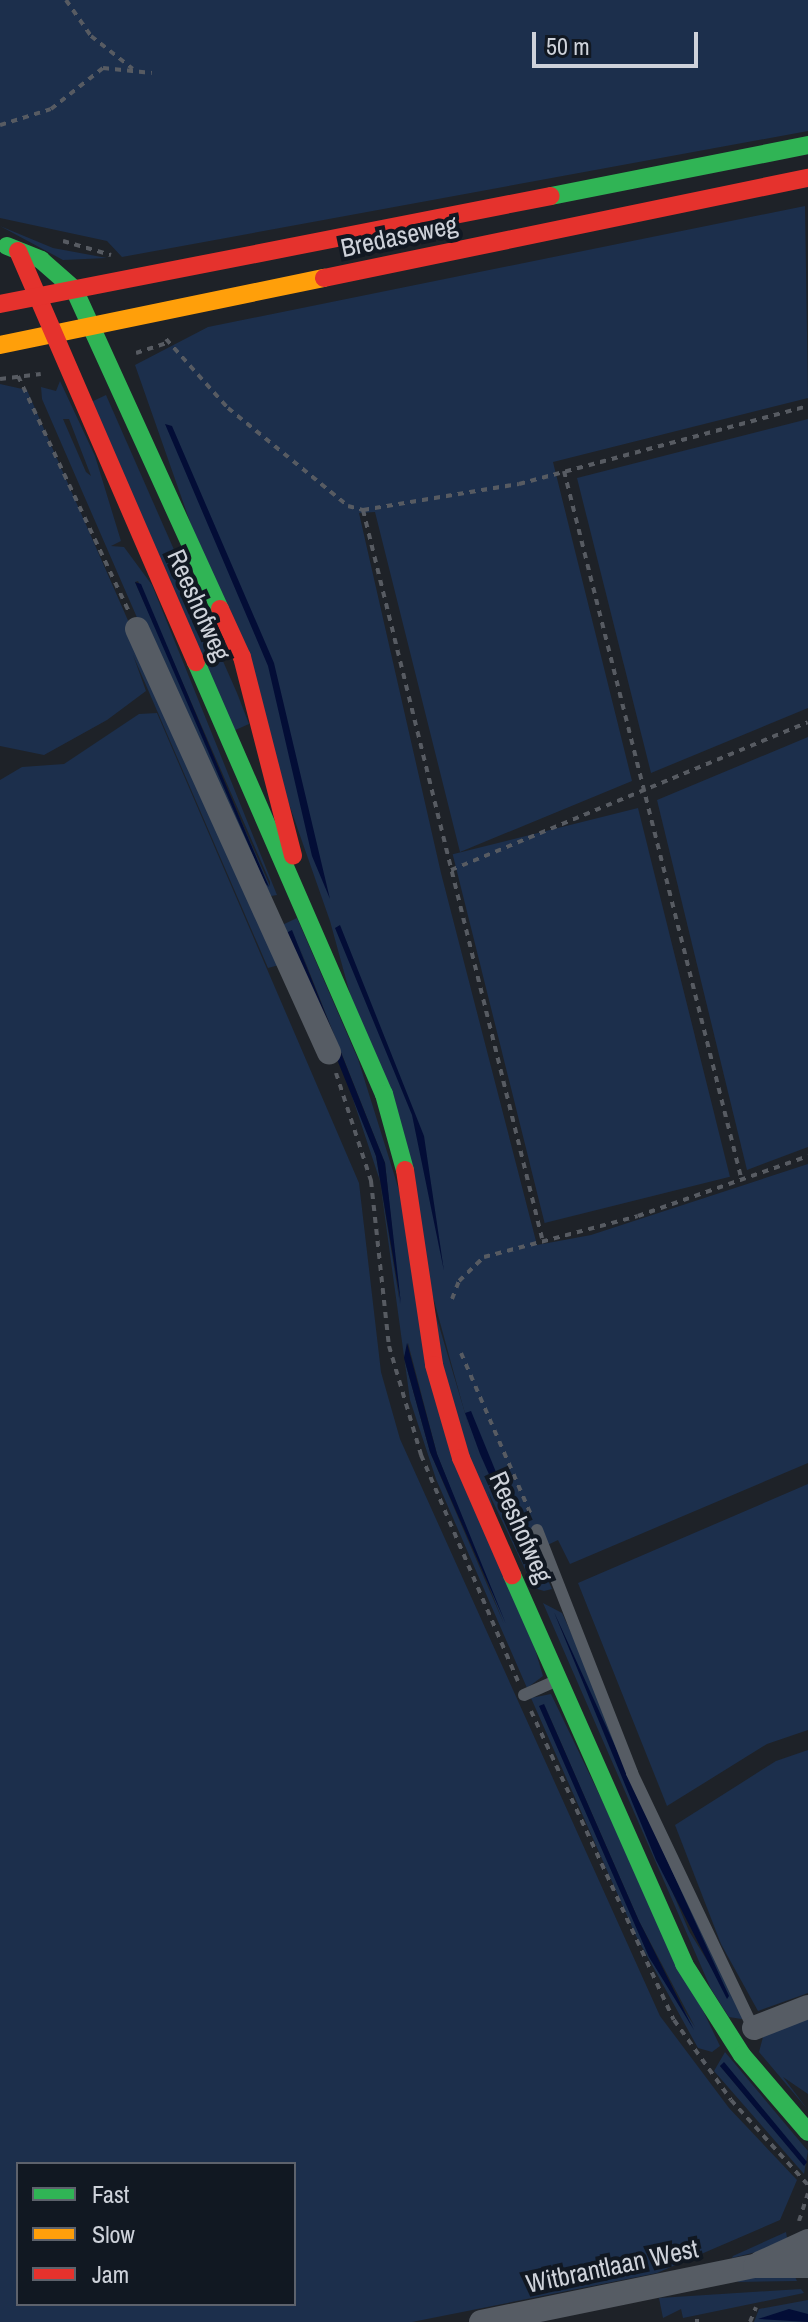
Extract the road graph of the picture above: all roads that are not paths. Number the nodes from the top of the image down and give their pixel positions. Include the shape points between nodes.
1 (806, 146) edge
2 (808, 178) edge
3 (0, 242) edge
4 (18, 251) junction
5 (74, 289) junction
6 (36, 297) junction
7 (0, 304) edge
8 (93, 326) junction
9 (52, 334) junction
10 (0, 345) edge
11 (137, 629) road end
12 (301, 895) junction
13 (266, 910) junction
14 (329, 1052) dead end
15 (537, 1530) road end
16 (558, 1680) junction
17 (524, 1695) dead end
18 (808, 2007) edge
19 (754, 2028) junction
20 (732, 2042) junction
21 (808, 2132) edge
22 (804, 2232) edge
23 (755, 2266) junction
24 (808, 2266) edge
25 (481, 2322) edge

1 - 2 street via 788,165
1 - 5 street, Bredaseweg
2 - 8 street, Bredaseweg
3 - 4 street
4 - 5 street via 57,270
4 - 6 street, Reeshofweg
5 - 6 street, Bredaseweg
5 - 8 street, Reeshofweg
6 - 7 street, Bredaseweg
6 - 9 street, Reeshofweg
8 - 9 street, Bredaseweg
8 - 12 street, Reeshofweg via 242,657
9 - 10 street, Bredaseweg
9 - 12 street, Reeshofweg
11 - 13 street
12 - 13 street
12 - 16 street, Reeshofweg via 404,1161 445,1409
13 - 14 street
15 - 19 lane via 632,1773
16 - 17 lane
16 - 20 street, Reeshofweg via 684,1964
18 - 19 street
19 - 20 lane
20 - 21 street, Reeshofweg
22 - 23 street, Witbrantlaan West
23 - 24 street, Witbrantlaan West
23 - 25 street, Witbrantlaan West

